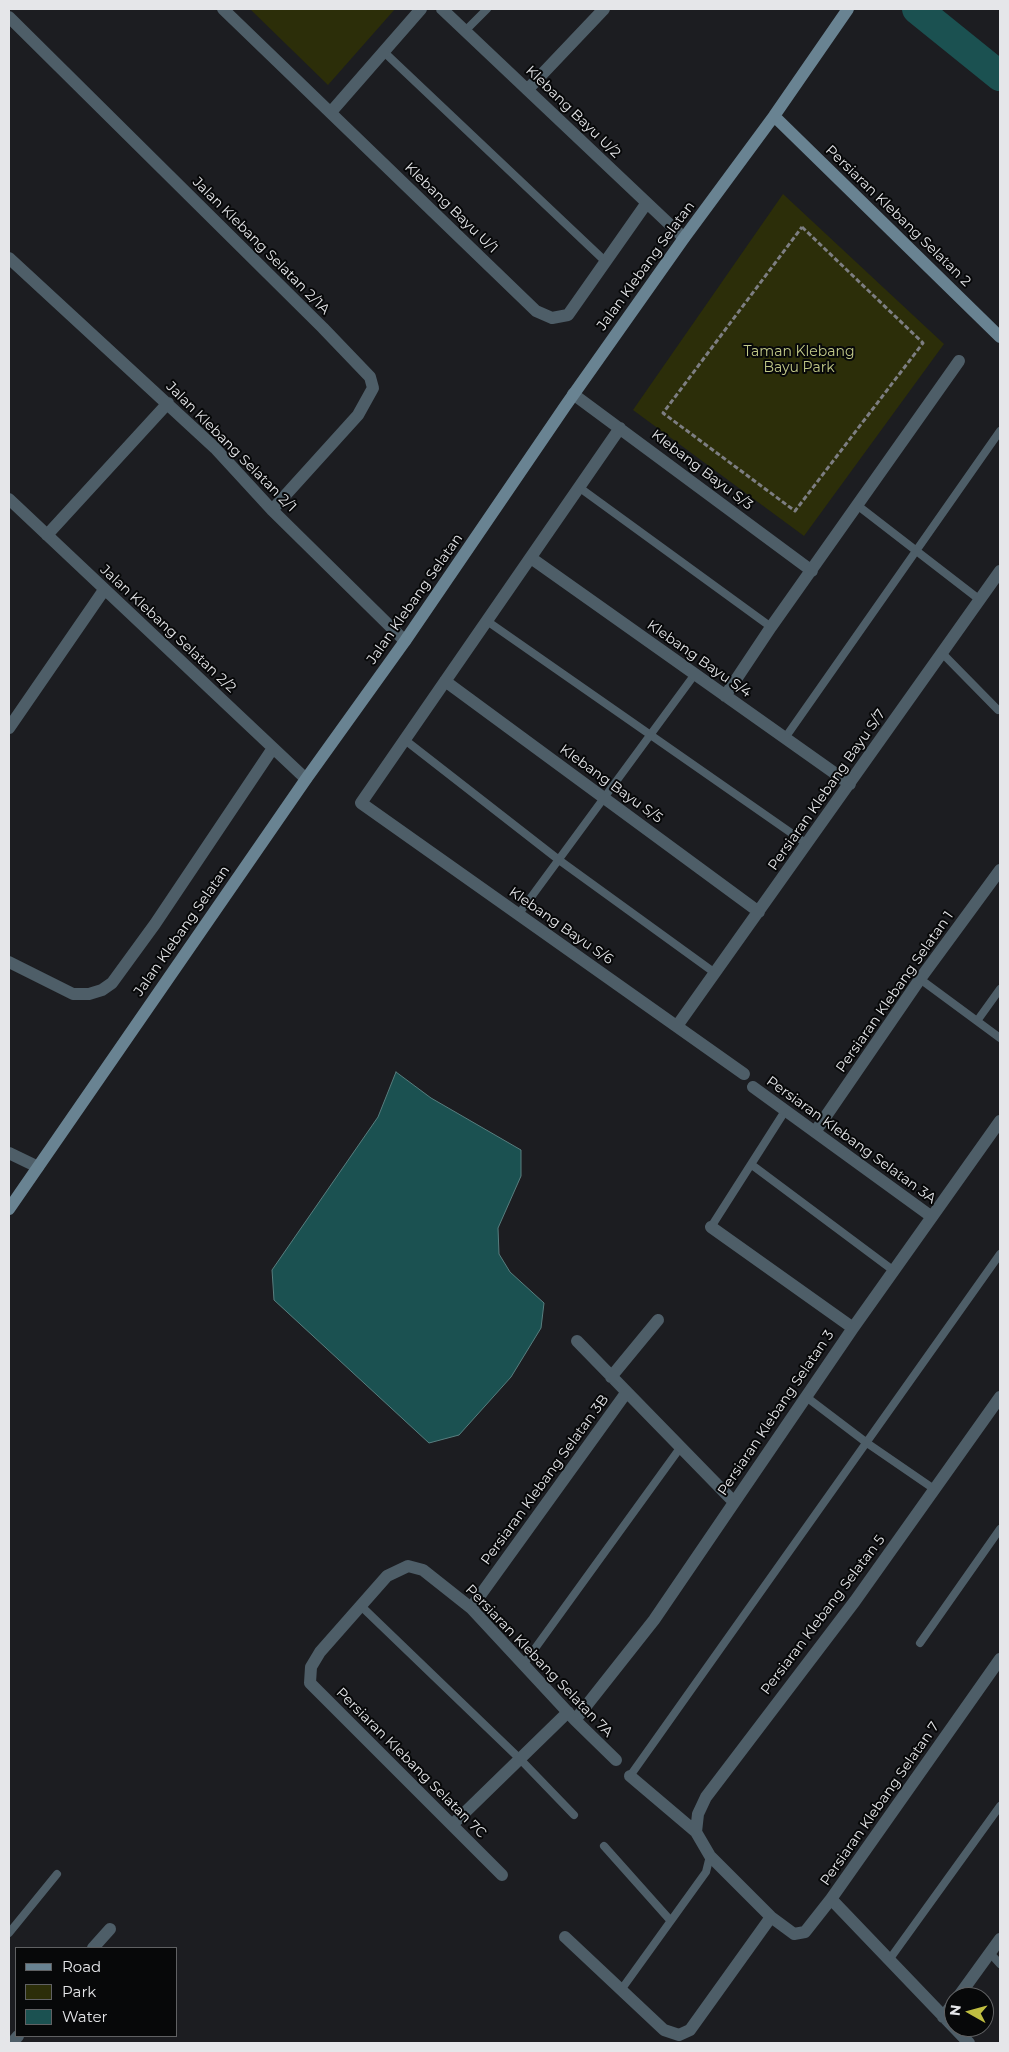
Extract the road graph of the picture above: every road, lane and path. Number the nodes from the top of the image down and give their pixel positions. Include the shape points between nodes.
1 (223, 9) edge
2 (421, 9) edge
3 (442, 9) edge
4 (486, 9) edge
5 (604, 9) edge
6 (848, 9) edge
7 (9, 18) edge
8 (465, 30) junction
9 (384, 52) junction
10 (528, 89) junction
11 (331, 112) junction
12 (774, 116) junction
13 (646, 204) junction
14 (684, 238) junction
15 (9, 258) edge
16 (606, 262) junction
17 (1000, 337) edge
18 (959, 361) dead end
19 (573, 394) junction
20 (168, 403) junction
21 (663, 413) joint
22 (620, 428) junction
23 (1000, 430) edge
24 (580, 488) junction
25 (9, 499) edge
26 (857, 505) junction
27 (272, 510) junction
28 (47, 535) junction
29 (916, 551) junction
30 (531, 558) junction
31 (812, 571) junction
32 (1000, 571) edge
33 (104, 590) junction
34 (980, 600) junction
35 (487, 621) junction
36 (771, 627) junction
37 (405, 641) junction
38 (942, 653) junction
39 (695, 674) junction
40 (445, 681) junction
41 (726, 696) junction
42 (998, 710) dead end
43 (9, 728) edge
44 (650, 735) junction
45 (785, 738) junction
46 (405, 740) junction
47 (273, 748) junction
48 (306, 780) junction
49 (850, 784) junction
50 (604, 798) junction
51 (806, 844) junction
52 (559, 860) junction
53 (1000, 870) edge
54 (759, 912) junction
55 (518, 915) junction
56 (9, 962) edge
57 (715, 973) junction
58 (920, 979) junction
59 (1000, 989) edge
60 (977, 1021) junction
61 (677, 1026) junction
62 (1000, 1038) edge
63 (744, 1074) dead end
64 (752, 1087) dead end
65 (785, 1111) junction
66 (1000, 1121) edge
67 (814, 1132) junction
68 (9, 1153) edge
69 (752, 1165) junction
70 (38, 1167) junction
71 (9, 1208) edge
72 (932, 1217) junction
73 (711, 1227) joint
74 (1000, 1254) edge
75 (894, 1271) junction
76 (658, 1320) dead end
77 (853, 1328) junction
78 (577, 1341) dead end
79 (611, 1377) junction
80 (626, 1393) junction
81 (805, 1396) junction
82 (1000, 1397) edge
83 (867, 1443) junction
84 (680, 1448) junction
85 (934, 1489) junction
86 (734, 1502) junction
87 (1000, 1529) edge
88 (361, 1606) junction
89 (470, 1608) junction
90 (920, 1644) dead end
91 (1000, 1659) edge
92 (524, 1665) junction
93 (311, 1666) joint
94 (572, 1716) junction
95 (520, 1759) junction
96 (616, 1760) dead end
97 (630, 1776) joint
98 (1000, 1806) edge
99 (574, 1815) dead end
100 (452, 1825) junction
101 (696, 1832) junction
102 (604, 1846) dead end
103 (710, 1856) junction
104 (57, 1874) dead end
105 (502, 1876) dead end
106 (831, 1899) junction
107 (771, 1917) junction
108 (670, 1920) junction
109 (110, 1929) dead end
110 (9, 1933) edge
111 (565, 1936) dead end
112 (1000, 1939) edge
113 (94, 1947) edge
114 (990, 1953) junction
115 (889, 1960) junction
116 (1000, 1964) edge
117 (965, 1987) edge
118 (620, 1990) junction
119 (943, 2017) joint
120 (969, 2043) edge

1 - 11 street, Klebang Bayu U/1
2 - 9 street
3 - 8 street, Klebang Bayu U/2
4 - 8 lane
5 - 10 street
6 - 12 street, Jalan Klebang Selatan
7 - 27 street, Jalan Klebang Selatan 2/1A via 370,377 373,388 358,415
8 - 10 street, Klebang Bayu U/2
9 - 11 street
9 - 16 lane
10 - 13 street, Klebang Bayu U/2
11 - 16 street, Klebang Bayu U/1 via 536,311 552,318 568,315
12 - 14 street, Jalan Klebang Selatan
12 - 17 street, Persiaran Klebang Selatan 2
13 - 14 street, Klebang Bayu U/2
13 - 16 street, Klebang Bayu U/1
14 - 19 street, Jalan Klebang Selatan
15 - 20 street, Jalan Klebang Selatan 2/1
18 - 26 street
19 - 22 street, Klebang Bayu S/3
19 - 37 street, Jalan Klebang Selatan
20 - 27 street, Jalan Klebang Selatan 2/1
20 - 28 street
21 - 21 path via 795,511 923,343 802,227
22 - 24 street
22 - 31 street, Klebang Bayu S/3
23 - 29 lane
24 - 30 street
24 - 36 lane
25 - 28 street, Jalan Klebang Selatan 2/2
26 - 29 lane
26 - 31 street
27 - 37 street, Jalan Klebang Selatan 2/1
28 - 33 street, Jalan Klebang Selatan 2/2
29 - 34 lane
29 - 45 lane
30 - 35 street
30 - 39 street, Klebang Bayu S/4
31 - 36 street
32 - 34 street, Persiaran Klebang Bayu S/7
33 - 43 street
33 - 47 street, Jalan Klebang Selatan 2/2
34 - 38 street, Persiaran Klebang Bayu S/7
35 - 40 street
35 - 44 lane
36 - 41 street
37 - 48 street, Jalan Klebang Selatan
38 - 42 lane
38 - 49 street, Persiaran Klebang Bayu S/7
39 - 41 street, Klebang Bayu S/4
39 - 44 lane
40 - 46 street
40 - 50 street, Klebang Bayu S/5
41 - 45 street, Klebang Bayu S/4
44 - 50 lane
44 - 51 lane
45 - 49 street, Klebang Bayu S/4
46 - 52 lane
46 - 55 street, Klebang Bayu S/6 via 361,803
47 - 48 street, Jalan Klebang Selatan 2/2
47 - 56 street via 112,983 89,994 73,994
48 - 70 street, Jalan Klebang Selatan
49 - 51 street, Persiaran Klebang Bayu S/7
50 - 52 lane
50 - 54 street, Klebang Bayu S/5
51 - 54 street, Persiaran Klebang Bayu S/7
52 - 55 lane
52 - 57 lane
53 - 58 street, Persiaran Klebang Selatan 1
54 - 57 street, Persiaran Klebang Bayu S/7
55 - 61 street, Klebang Bayu S/6
57 - 61 street, Persiaran Klebang Bayu S/7
58 - 60 lane
58 - 67 street, Persiaran Klebang Selatan 1
59 - 60 lane
60 - 62 lane
61 - 63 street, Klebang Bayu S/6
64 - 65 street, Persiaran Klebang Selatan 3A
65 - 67 street, Persiaran Klebang Selatan 3A
65 - 69 lane
66 - 72 street, Persiaran Klebang Selatan 3
67 - 72 street, Persiaran Klebang Selatan 3A
68 - 70 street
69 - 73 lane
69 - 75 lane
70 - 71 street, Jalan Klebang Selatan
72 - 75 street, Persiaran Klebang Selatan 3
73 - 77 street
74 - 83 lane
75 - 77 street, Persiaran Klebang Selatan 3
76 - 79 street
77 - 81 street, Persiaran Klebang Selatan 3
78 - 79 street
79 - 80 street
80 - 84 street
80 - 89 street, Persiaran Klebang Selatan 3B
81 - 83 lane
81 - 86 street, Persiaran Klebang Selatan 3
82 - 85 street, Persiaran Klebang Selatan 5
83 - 85 lane
83 - 97 lane
84 - 86 street
84 - 92 lane
85 - 101 street, Persiaran Klebang Selatan 5 via 706,1797 698,1814
86 - 94 street, Persiaran Klebang Selatan 3 via 654,1620
87 - 90 lane
88 - 89 street, Persiaran Klebang Selatan 7A via 387,1576 408,1566 424,1570
88 - 93 street, Persiaran Klebang Selatan 7A
88 - 95 lane
89 - 92 street, Persiaran Klebang Selatan 7A
91 - 106 street, Persiaran Klebang Selatan 7
92 - 94 street, Persiaran Klebang Selatan 7A
93 - 100 street, Persiaran Klebang Selatan 7C via 310,1683
94 - 95 street, Persiaran Klebang Selatan 3
94 - 96 street, Persiaran Klebang Selatan 7A
95 - 99 lane
95 - 100 street, Persiaran Klebang Selatan 3
97 - 101 street
98 - 115 lane
100 - 105 street, Persiaran Klebang Selatan 7C
101 - 103 street
102 - 108 lane
103 - 107 street, Persiaran Klebang Selatan 7
103 - 108 lane via 706,1872
104 - 110 lane
106 - 107 street, Persiaran Klebang Selatan 7 via 805,1932 794,1934
106 - 115 street
107 - 118 street via 690,2030 678,2035 664,2030
108 - 118 lane
109 - 113 street
111 - 118 street
112 - 114 street
114 - 116 lane
114 - 117 street
115 - 119 street
119 - 120 street

